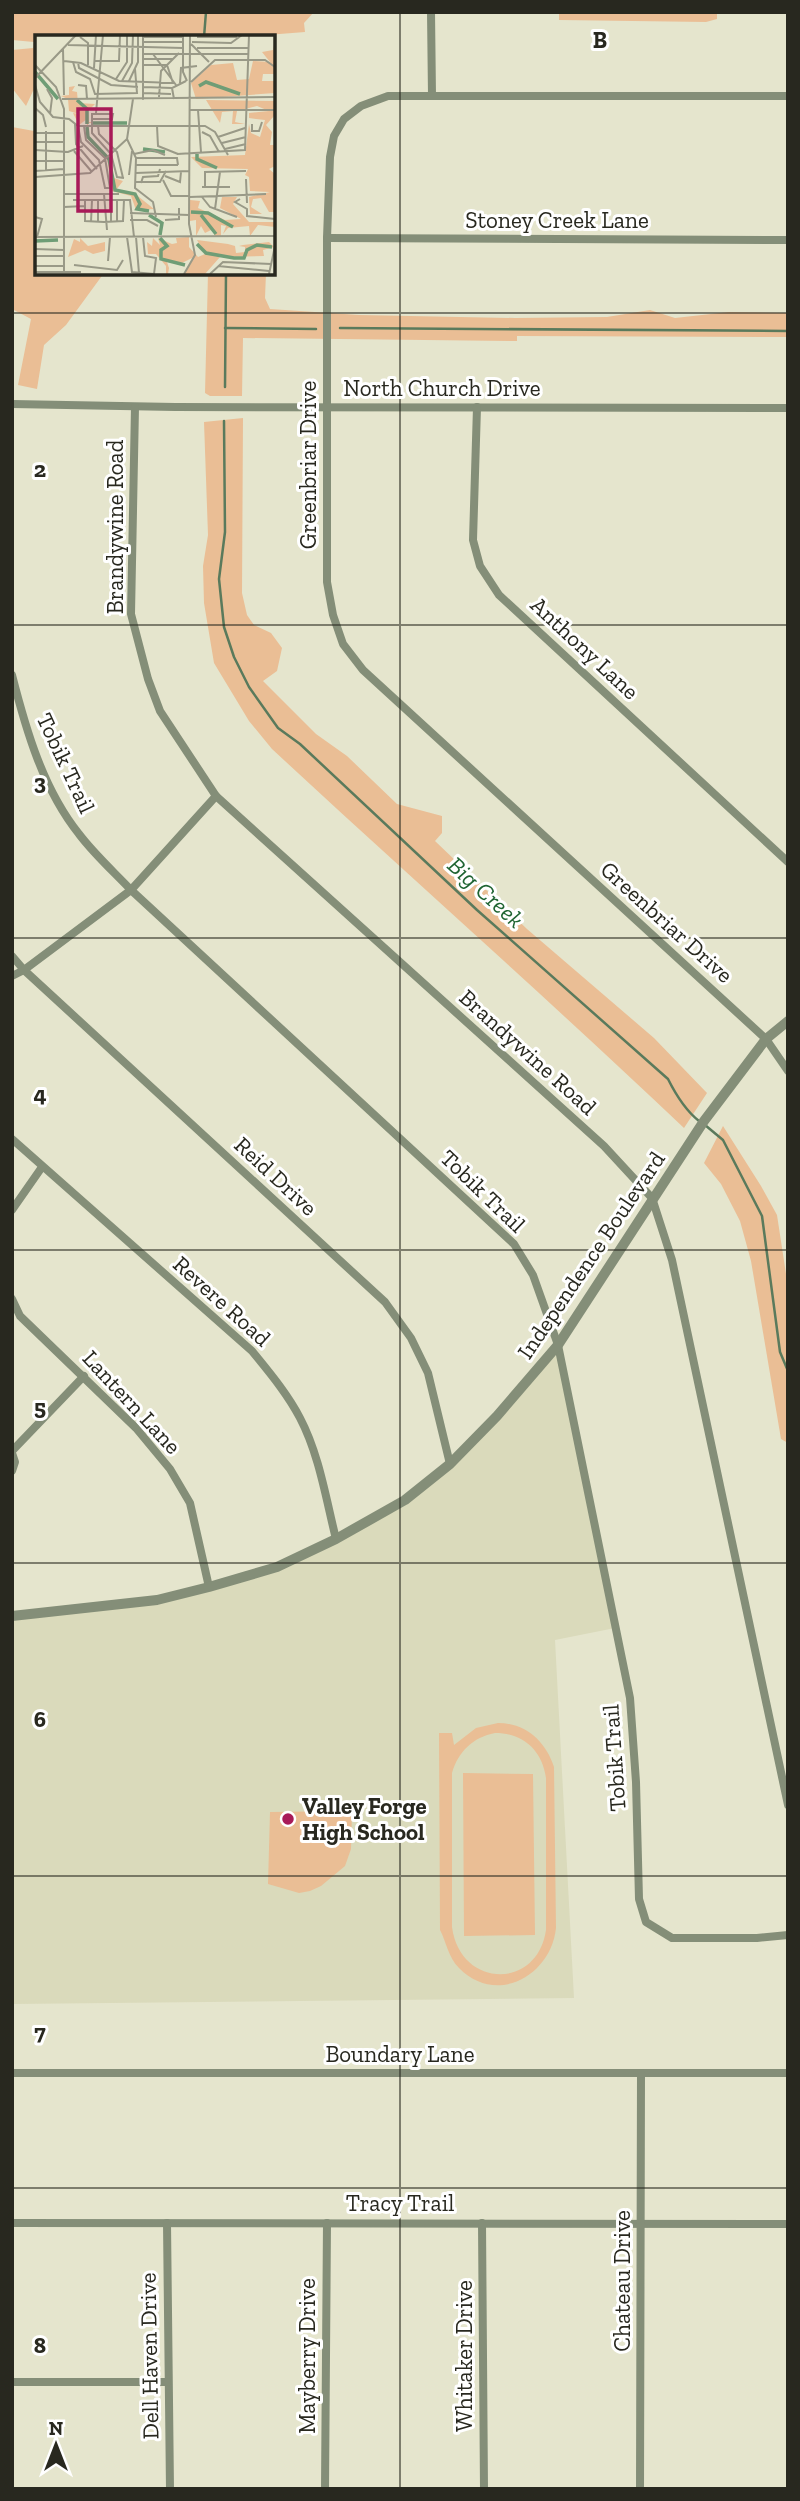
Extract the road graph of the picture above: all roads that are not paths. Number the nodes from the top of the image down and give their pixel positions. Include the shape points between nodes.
1 (431, 12) edge
2 (432, 96) junction
3 (788, 96) edge
4 (327, 238) junction
5 (788, 240) edge
6 (12, 404) edge
7 (135, 407) junction
8 (327, 407) junction
9 (477, 407) junction
10 (788, 408) edge
11 (12, 675) edge
12 (216, 796) junction
13 (788, 862) edge
14 (131, 890) junction
15 (12, 956) edge
16 (23, 970) junction
17 (12, 976) edge
18 (788, 1021) edge
19 (766, 1039) junction
20 (788, 1071) edge
21 (12, 1139) edge
22 (42, 1167) junction
23 (652, 1198) junction
24 (12, 1210) edge
25 (12, 1298) edge
26 (558, 1345) junction
27 (84, 1376) junction
28 (12, 1452) edge
29 (450, 1464) junction
30 (12, 1471) edge
31 (336, 1539) junction
32 (209, 1587) junction
33 (12, 1616) edge
34 (788, 1805) edge
35 (788, 1935) edge
36 (12, 2073) edge
37 (641, 2073) junction
38 (788, 2073) edge
39 (327, 2222) junction
40 (482, 2222) junction
41 (12, 2223) edge
42 (167, 2223) junction
43 (641, 2224) junction
44 (788, 2224) edge
45 (12, 2382) edge
46 (167, 2382) junction
47 (170, 2489) edge
48 (325, 2489) edge
49 (484, 2489) edge
50 (640, 2489) edge

1 - 2 street
2 - 3 street, Greenbriar Drive
2 - 4 street, Greenbriar Drive via 388,96 361,106 344,119 334,136 330,157
4 - 5 street, Stoney Creek Lane
4 - 8 street, Greenbriar Drive
6 - 7 street, North Church Drive
7 - 8 street, North Church Drive
7 - 12 street, Brandywine Road via 131,614 160,712
8 - 9 street, North Church Drive
8 - 19 street, Greenbriar Drive via 327,582 343,644 363,670
9 - 10 street, North Church Drive
9 - 13 street, Anthony Lane via 473,540 480,566 499,595
11 - 14 street, Tobik Trail via 27,734 60,806 79,835
12 - 14 street
12 - 23 street, Brandywine Road via 604,1146
14 - 16 street
14 - 26 street, Tobik Trail via 514,1244 533,1275
15 - 16 street, Reid Drive
16 - 17 street
16 - 29 street, Reid Drive via 385,1302 411,1338 428,1373
18 - 19 street, Independence Boulevard
19 - 20 street, Greenbriar Drive
19 - 23 street, Independence Boulevard
21 - 22 street, Revere Road
22 - 24 street
22 - 31 street, Revere Road via 252,1351 278,1383 300,1419 317,1464
23 - 26 street, Independence Boulevard
23 - 34 street, Brandywine Road via 672,1260
25 - 27 street, Lantern Lane via 20,1316
26 - 29 street, Independence Boulevard
26 - 35 street, Tobik Trail via 630,1698 639,1899 646,1922 672,1938
27 - 28 street
27 - 32 street, Lantern Lane via 170,1469 190,1503
28 - 30 street
29 - 31 street, Independence Boulevard via 405,1500
31 - 32 street, Independence Boulevard via 277,1567
32 - 33 street, Independence Boulevard via 157,1600
36 - 37 street, Boundary Lane
37 - 38 street, Boundary Lane
37 - 43 street, Chateau Drive
39 - 40 street, Tracy Trail
39 - 42 street, Tracy Trail
39 - 48 street, Mayberry Drive
40 - 43 street, Tracy Trail
40 - 49 street, Whitaker Drive
41 - 42 street, Tracy Trail
42 - 46 street, Dell Haven Drive
43 - 44 street, Tracy Trail
43 - 50 street, Chateau Drive
45 - 46 street
46 - 47 street, Dell Haven Drive

